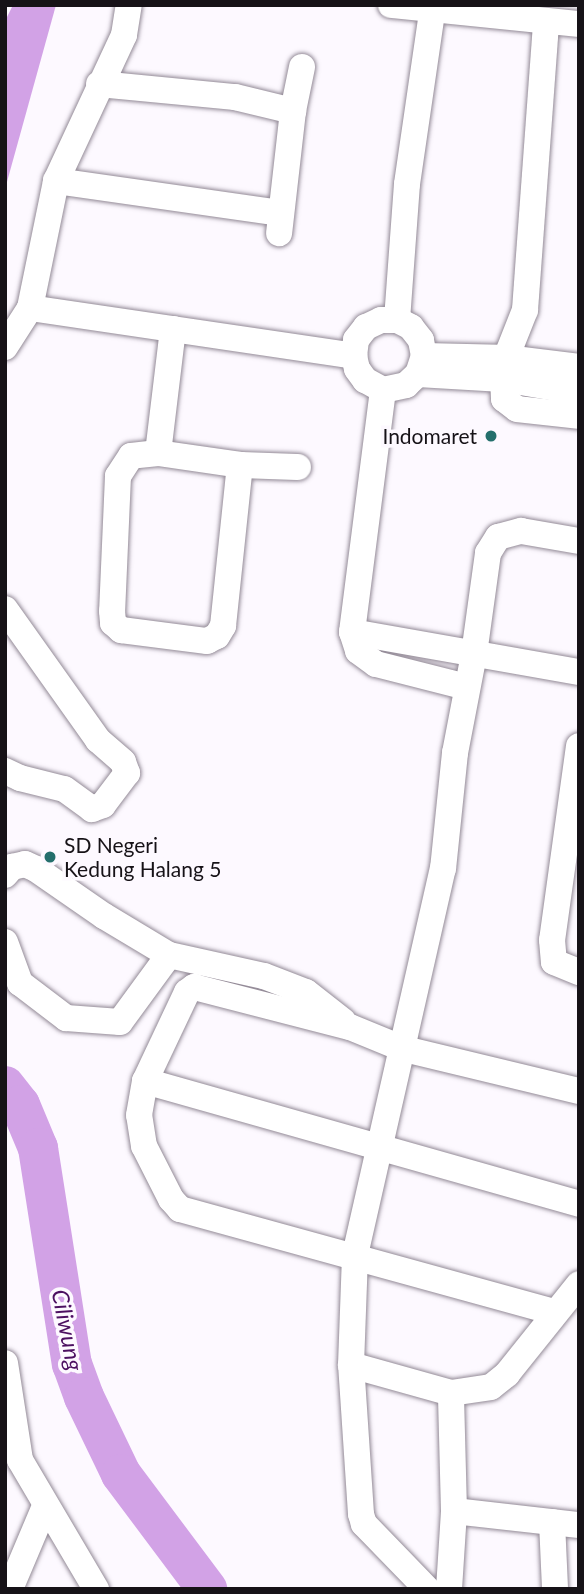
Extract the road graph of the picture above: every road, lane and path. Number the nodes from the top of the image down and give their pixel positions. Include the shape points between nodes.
1 (129, 5) edge
2 (391, 5) edge
3 (433, 7) edge
4 (566, 19) edge
5 (302, 67) dead end
6 (99, 84) junction
7 (293, 111) junction
8 (56, 181) junction
9 (30, 308) junction
10 (397, 320) junction
11 (173, 329) junction
12 (5, 347) edge
13 (354, 356) junction
14 (421, 365) junction
15 (579, 367) edge
16 (505, 368) junction
17 (383, 390) junction
18 (579, 392) edge
19 (579, 416) edge
20 (158, 453) junction
21 (240, 465) junction
22 (298, 467) dead end
23 (579, 541) edge
24 (5, 609) edge
25 (352, 632) junction
26 (474, 654) junction
27 (579, 672) edge
28 (467, 687) junction
29 (579, 746) edge
30 (5, 771) edge
31 (5, 875) edge
32 (5, 942) edge
33 (169, 955) junction
34 (579, 972) edge
35 (350, 1027) junction
36 (404, 1049) junction
37 (145, 1082) junction
38 (579, 1091) edge
39 (381, 1150) junction
40 (579, 1204) edge
41 (355, 1255) junction
42 (579, 1284) edge
43 (554, 1312) junction
44 (5, 1363) edge
45 (351, 1365) junction
46 (451, 1393) junction
47 (13, 1457) edge
48 (45, 1506) junction
49 (454, 1511) junction
50 (552, 1522) junction
51 (579, 1525) edge
52 (10, 1589) edge
53 (96, 1589) edge
54 (428, 1589) edge
55 (449, 1589) edge
56 (555, 1589) edge

1 - 6 street via 124,36
2 - 3 street
3 - 4 street
3 - 10 street via 407,184
4 - 16 street via 525,310
5 - 7 street
6 - 7 street via 234,97
6 - 8 street
7 - 8 street via 280,223
8 - 9 street
9 - 11 street
9 - 12 street
10 - 13 street via 381,320 366,327 356,340
10 - 14 street via 411,327 421,340
11 - 13 street
11 - 20 street
13 - 17 street via 365,380
14 - 16 street
14 - 17 street via 406,385
15 - 16 street
16 - 18 street
16 - 19 street via 504,398 517,409
17 - 25 street
20 - 21 street
20 - 21 street via 131,456 118,476 113,623 135,634 207,641 217,636 223,626
21 - 22 street
23 - 26 street via 521,531 498,537 488,553
24 - 30 street via 98,740 122,762 127,773 103,805 92,809 64,789
25 - 26 street
25 - 28 street via 358,651 376,664
26 - 27 street
26 - 28 street
28 - 36 street via 443,869
29 - 34 street via 552,940 554,962
31 - 33 street via 12,867 25,864 45,873
32 - 33 street via 20,983 66,1018 120,1022
33 - 35 street via 264,976 306,992
35 - 36 street
35 - 37 street via 206,988 190,988
36 - 38 street
36 - 39 street
37 - 39 street
37 - 41 street via 139,1115 144,1146 176,1206
39 - 40 street
39 - 41 street
41 - 43 street
41 - 45 street
42 - 43 street
43 - 46 street via 507,1374 491,1387
44 - 47 street
45 - 46 street
45 - 54 street via 365,1524
46 - 49 street
47 - 48 street
48 - 52 street
48 - 53 street
49 - 50 street
49 - 55 street
50 - 51 street
50 - 56 street

